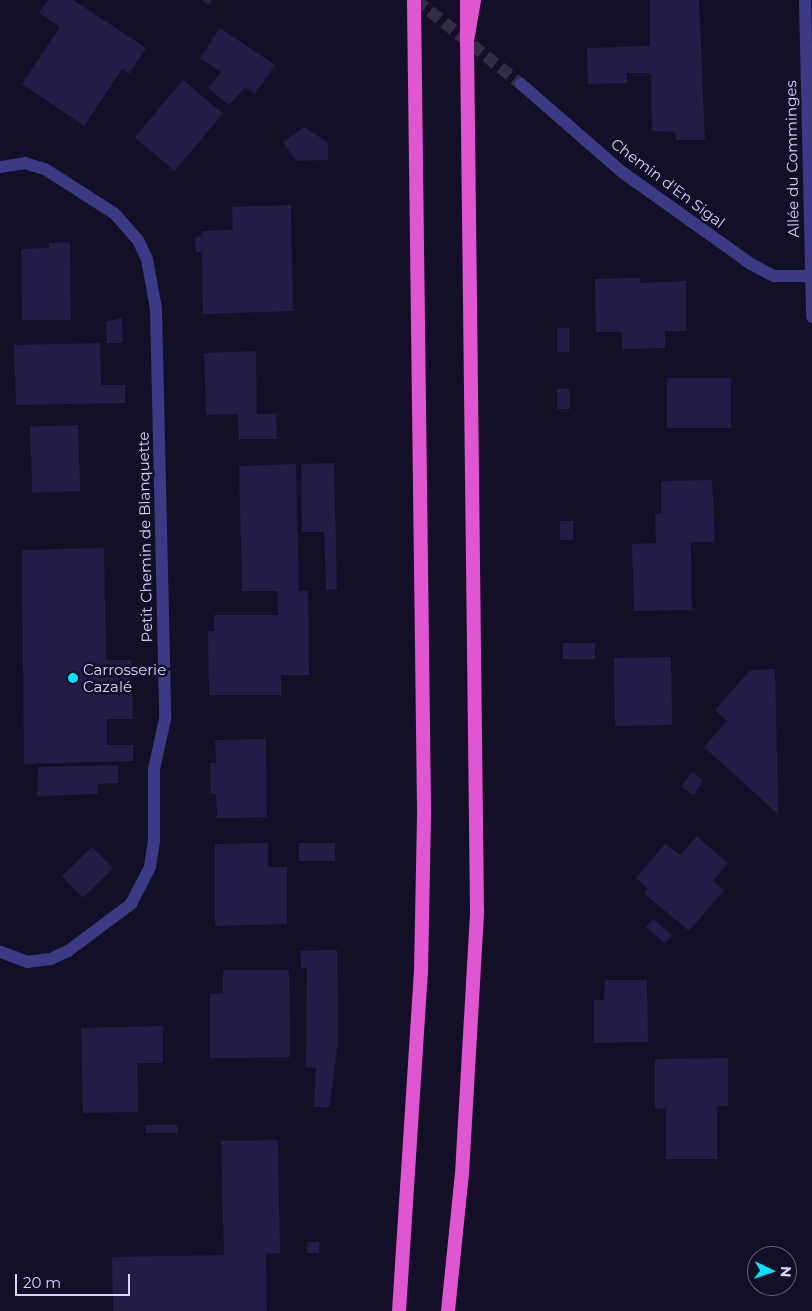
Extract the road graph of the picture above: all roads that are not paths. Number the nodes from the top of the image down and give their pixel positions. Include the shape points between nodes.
1 (413, 0) edge
2 (467, 0) edge
3 (474, 0) edge
4 (805, 0) edge
5 (467, 41) junction
6 (521, 84) tunnel mouth
7 (0, 167) edge
8 (811, 276) edge
9 (812, 317) edge
10 (0, 952) edge
11 (400, 1311) edge
12 (448, 1311) edge

1 - 11 highway via 424,809 421,972
2 - 5 highway, bridge
3 - 5 highway
4 - 8 street, Allée du Comminges
5 - 12 highway via 477,910 462,1174
6 - 8 street, Chemin d'En Sigal via 622,172 751,264 774,276
7 - 10 street, Petit Chemin de Blanquette via 25,163 45,169 114,214 138,240 147,259 156,309 165,719 154,769 152,859 131,904 104,926 51,959 28,962
8 - 9 street, Allée du Comminges

